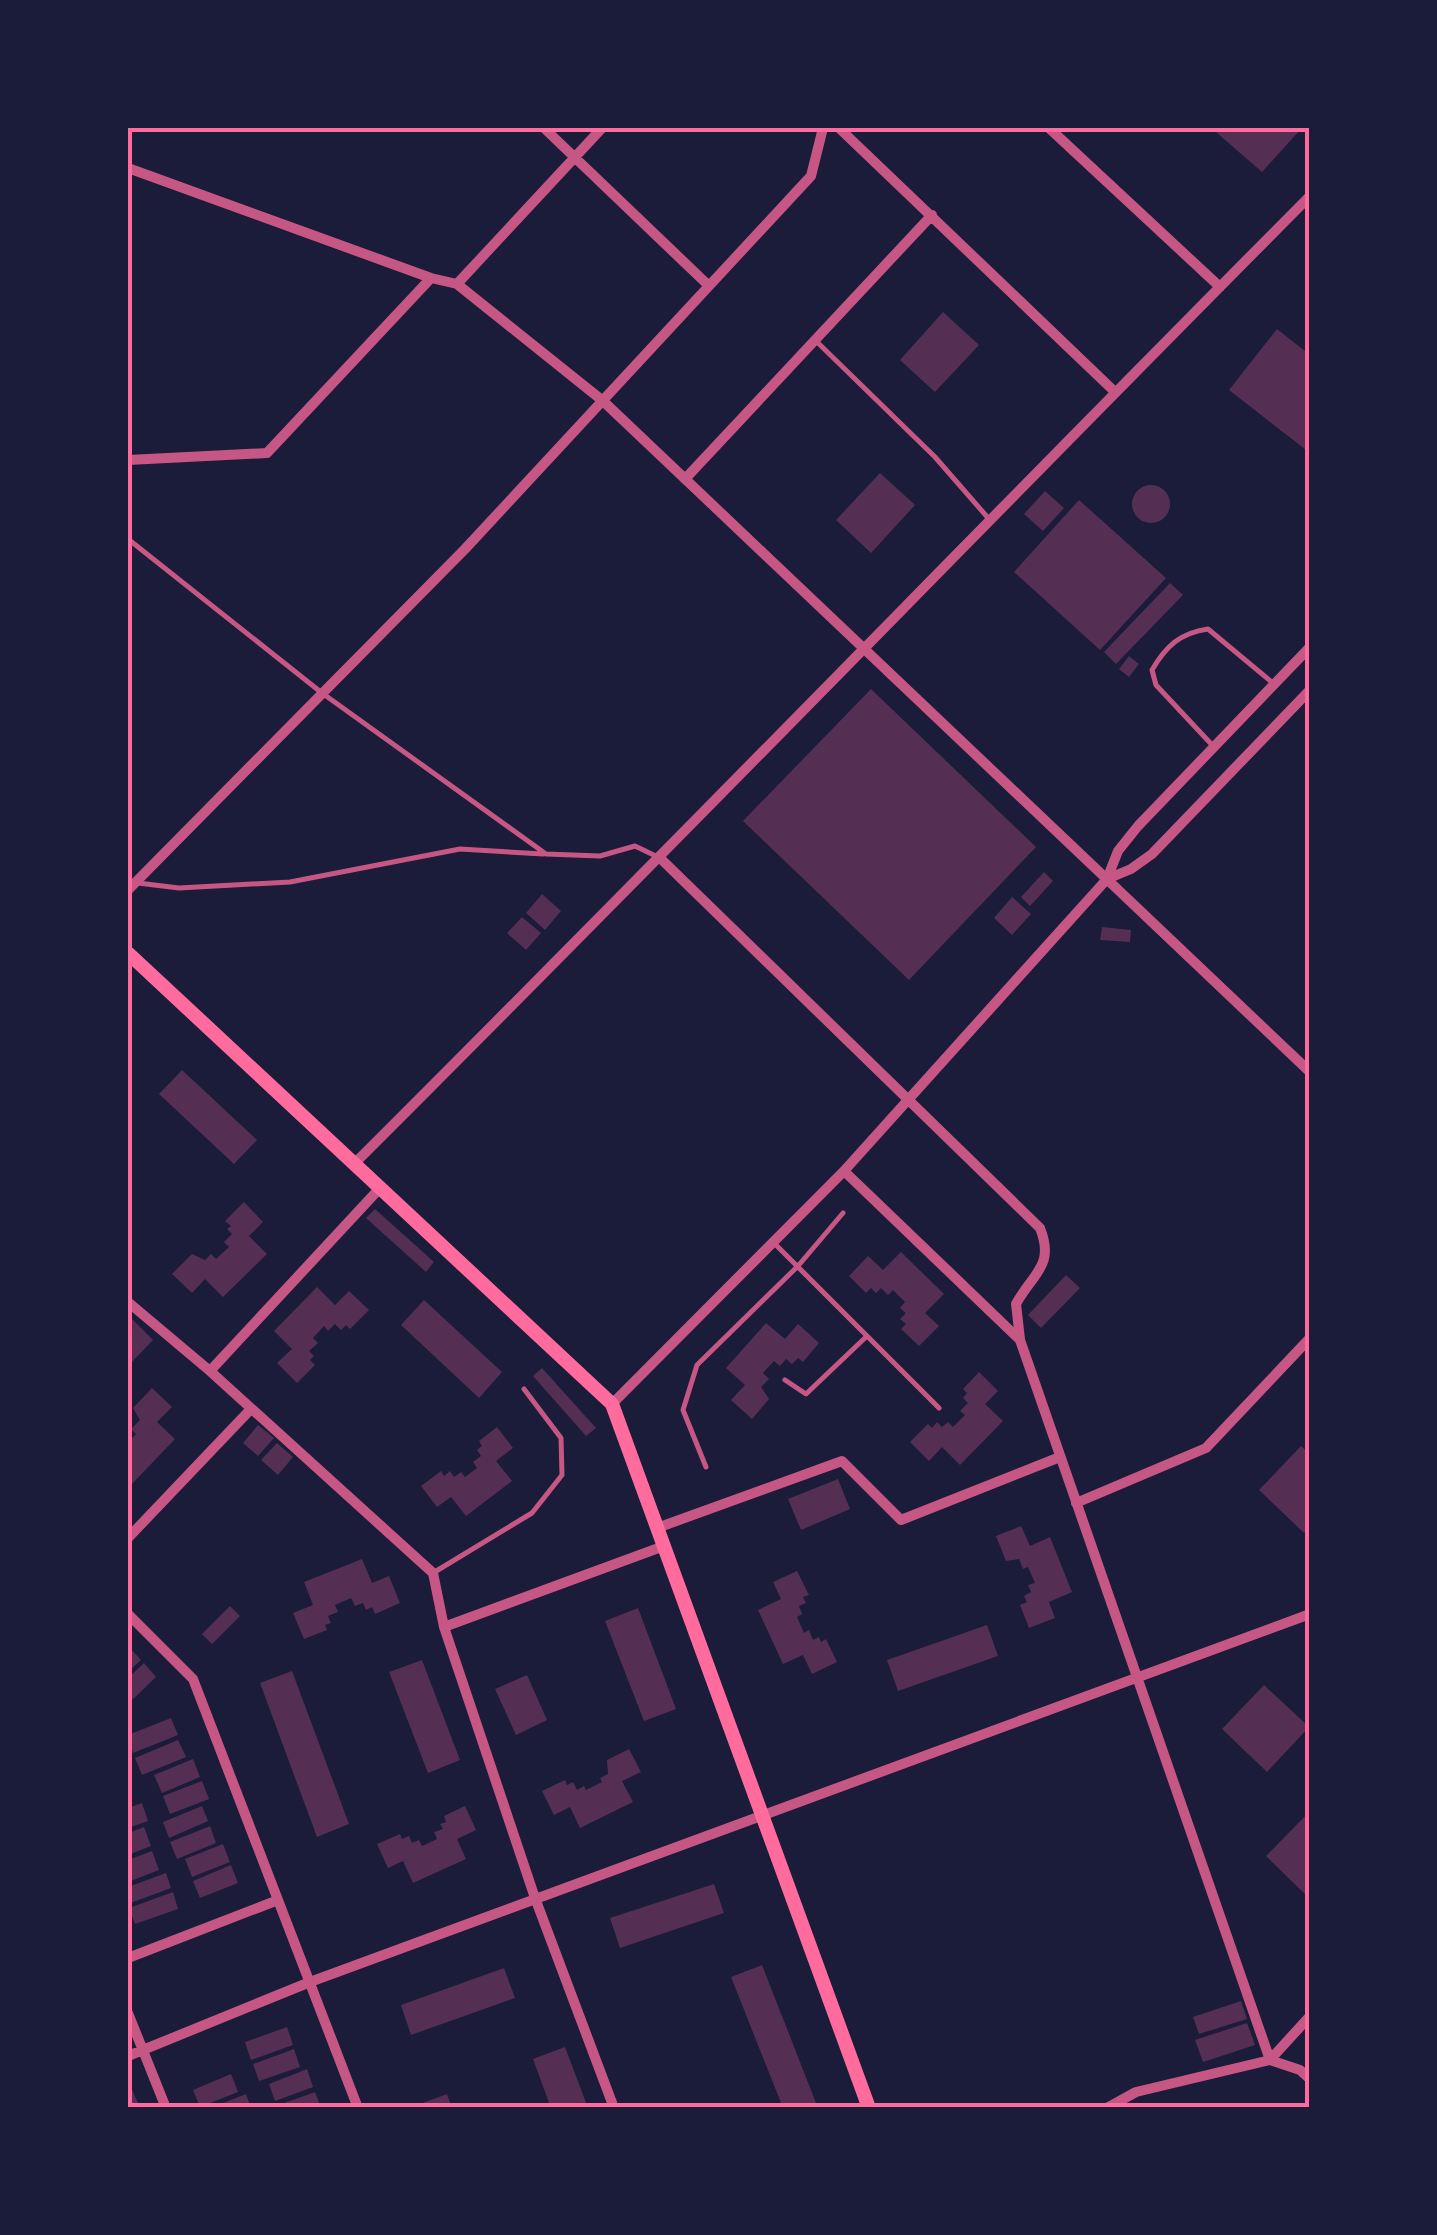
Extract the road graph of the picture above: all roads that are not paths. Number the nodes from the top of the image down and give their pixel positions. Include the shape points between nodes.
1 (544, 128) edge
2 (602, 128) edge
3 (822, 128) edge
4 (839, 128) edge
5 (1049, 128) edge
6 (575, 156) junction
7 (128, 168) edge
8 (1310, 196) edge
9 (932, 215) junction
10 (431, 278) junction
11 (457, 284) junction
12 (708, 285) junction
13 (1220, 287) junction
14 (816, 340) junction
15 (1114, 391) junction
16 (603, 401) junction
17 (128, 460) edge
18 (685, 479) junction
19 (989, 519) junction
20 (128, 539) edge
21 (1310, 647) edge
22 (862, 648) junction
23 (1274, 684) junction
24 (1310, 690) edge
25 (322, 693) junction
26 (1214, 747) junction
27 (546, 854) junction
28 (660, 858) junction
29 (1107, 879) junction
30 (131, 886) edge
31 (128, 953) edge
32 (1310, 1072) edge
33 (907, 1100) junction
34 (354, 1164) junction
35 (844, 1171) junction
36 (380, 1188) junction
37 (843, 1213) dead end
38 (772, 1242) junction
39 (798, 1266) junction
40 (128, 1302) edge
41 (867, 1336) junction
42 (1310, 1338) edge
43 (1020, 1340) junction
44 (210, 1370) junction
45 (785, 1380) dead end
46 (524, 1389) dead end
47 (612, 1404) junction
48 (939, 1408) dead end
49 (250, 1410) junction
50 (1060, 1458) junction
51 (706, 1467) dead end
52 (1076, 1503) junction
53 (658, 1528) junction
54 (128, 1538) edge
55 (664, 1546) junction
56 (433, 1573) junction
57 (128, 1614) edge
58 (1310, 1614) edge
59 (444, 1628) junction
60 (1135, 1678) junction
61 (762, 1814) junction
62 (536, 1898) junction
63 (278, 1900) junction
64 (128, 1958) edge
65 (310, 1982) junction
66 (128, 2013) edge
67 (1310, 2016) edge
68 (142, 2050) junction
69 (128, 2056) edge
70 (1270, 2060) junction
71 (1310, 2078) edge
72 (166, 2108) edge
73 (358, 2108) edge
74 (614, 2108) edge
75 (870, 2108) edge
76 (1107, 2108) edge

1 - 6 street
2 - 6 street
3 - 12 street via 811,176
4 - 9 street
5 - 13 street
6 - 11 street
6 - 12 street
7 - 10 street
8 - 13 street
9 - 14 street
9 - 15 street
10 - 11 street
10 - 17 street via 267,453
11 - 16 street
12 - 16 street
13 - 15 street
14 - 18 street
14 - 19 lane
15 - 19 street
16 - 18 street
16 - 25 street
18 - 22 street
19 - 22 street
20 - 25 lane
21 - 23 street
22 - 28 street
22 - 29 street
23 - 26 street
23 - 26 lane via 1208,629 1188,632 1165,648 1152,670 1156,685
24 - 29 street via 1152,854
25 - 27 lane
25 - 30 street
26 - 29 street via 1138,826
27 - 28 lane via 600,856 635,846
27 - 30 lane via 460,849 290,882
28 - 33 street
28 - 34 street
29 - 32 street
29 - 33 street
31 - 34 main road
33 - 35 street
33 - 43 street via 1040,1228 1048,1247 1044,1266 1016,1304
34 - 36 main road
35 - 38 street
35 - 43 street
36 - 44 street
36 - 47 main road
37 - 39 lane
38 - 39 lane
38 - 47 street
39 - 41 lane
39 - 51 lane via 696,1365 684,1410
40 - 44 street
41 - 45 lane via 806,1394
41 - 48 lane
42 - 52 street via 1206,1448
43 - 50 street
44 - 49 street
46 - 56 lane via 561,1438 562,1475 532,1513
47 - 53 main road
49 - 54 street
49 - 56 street
50 - 52 street
50 - 53 street via 901,1520 842,1461
52 - 60 street
53 - 55 main road
55 - 59 street
55 - 61 main road
56 - 59 street
57 - 63 street via 193,1679
58 - 60 street
59 - 62 street
60 - 61 street
60 - 70 street
61 - 62 street
61 - 75 main road
62 - 65 street
62 - 74 street
63 - 64 street
63 - 65 street
65 - 68 street
65 - 73 street
66 - 68 street
67 - 70 street
68 - 69 street
68 - 72 street
70 - 71 street
70 - 76 street via 1136,2092

